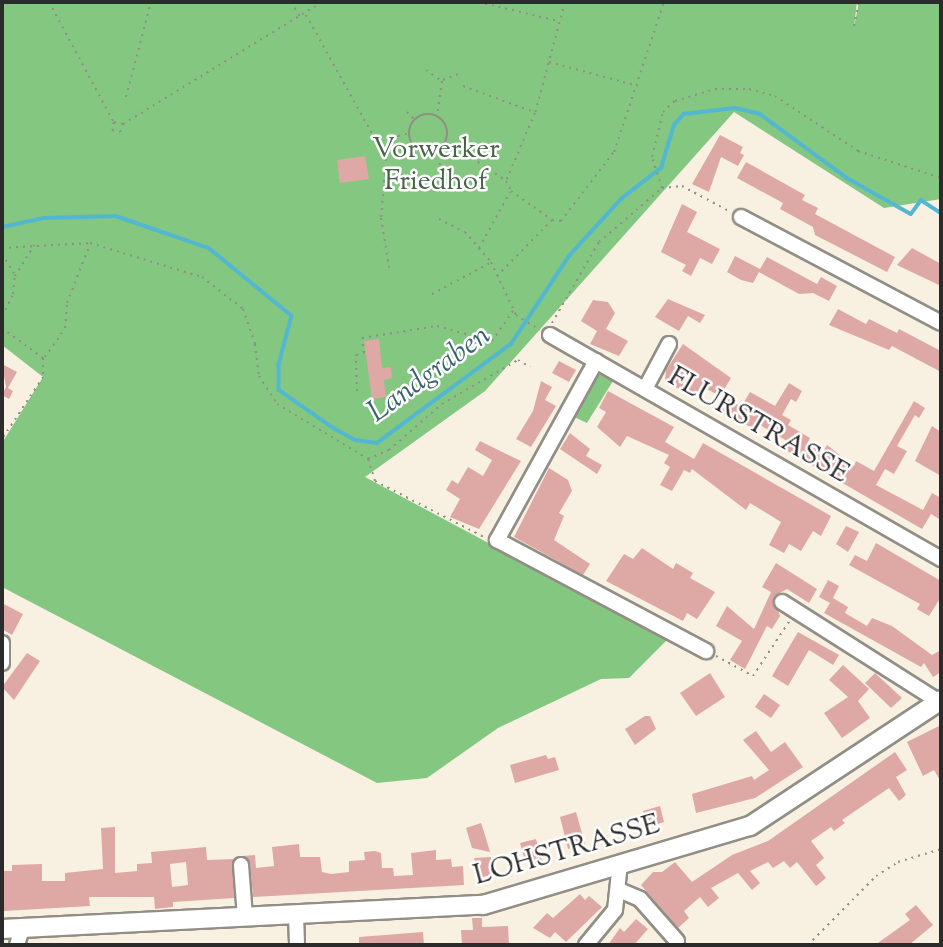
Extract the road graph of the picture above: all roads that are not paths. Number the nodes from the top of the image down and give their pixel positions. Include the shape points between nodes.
1 (741, 217) road end
2 (941, 323) edge
3 (544, 332) road end
4 (669, 344) dead end
5 (596, 361) junction
6 (645, 389) junction
7 (941, 559) edge
8 (782, 602) dead end
9 (2, 643) edge
10 (706, 651) road end
11 (2, 663) edge
12 (940, 700) edge
13 (620, 863) junction
14 (241, 865) dead end
15 (620, 890) junction
16 (296, 915) junction
17 (245, 917) junction
18 (2, 929) edge
19 (20, 937) edge
20 (679, 940) edge
21 (297, 945) edge
22 (586, 945) edge

1 - 2 street
3 - 5 street, FLURSTRASSE
4 - 6 street
5 - 6 street, FLURSTRASSE
5 - 10 street via 497,540
6 - 7 street, FLURSTRASSE
8 - 12 street, LOHSTRASSE
9 - 11 street
12 - 13 main road, LOHSTRASSE via 750,826
13 - 15 street
13 - 16 main road, LOHSTRASSE via 483,905
14 - 17 street
15 - 20 street via 640,899
15 - 22 street via 611,919
16 - 17 main road, LOHSTRASSE
16 - 21 street
17 - 19 main road, LOHSTRASSE
18 - 19 main road, LOHSTRASSE

